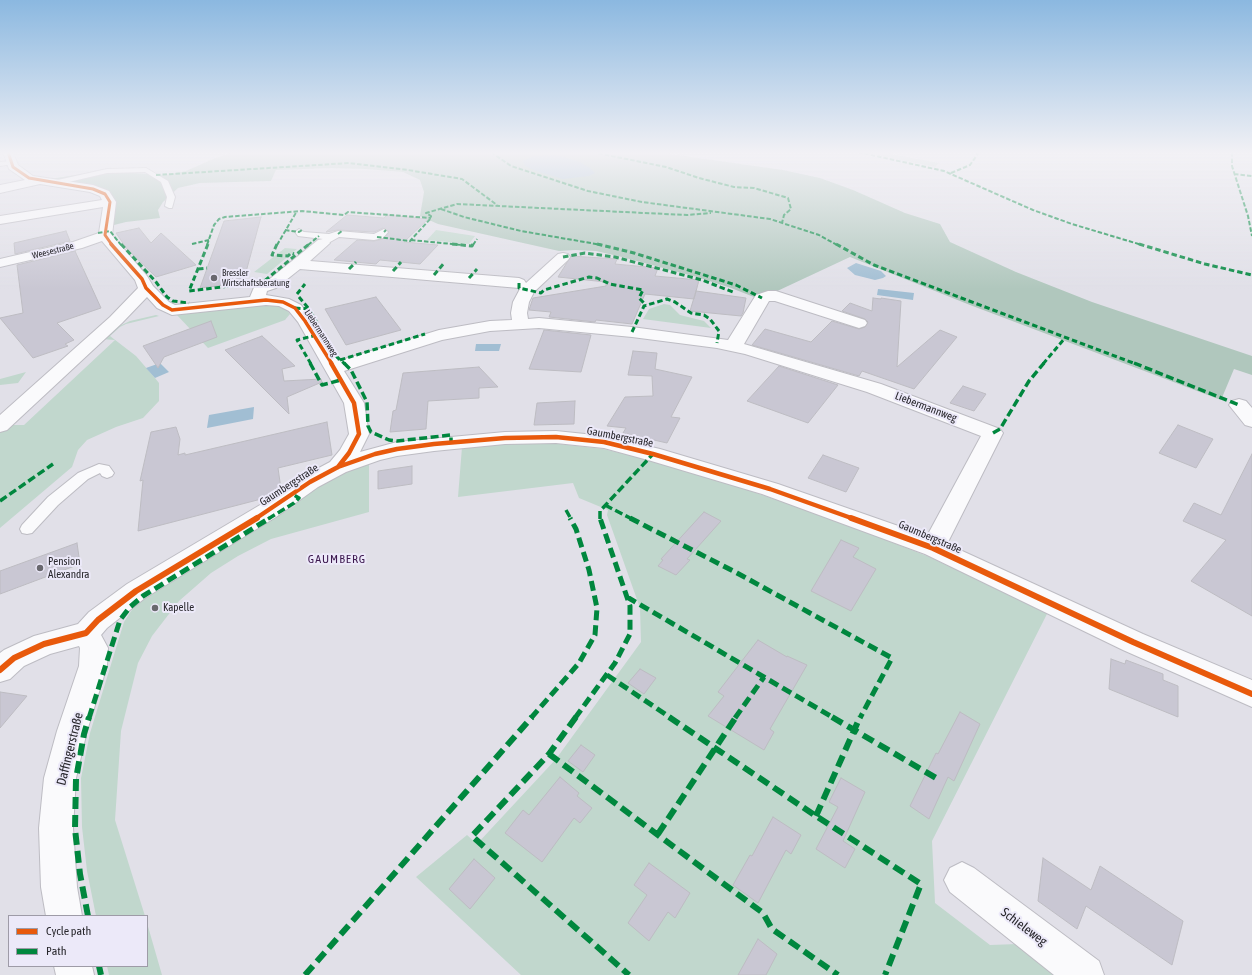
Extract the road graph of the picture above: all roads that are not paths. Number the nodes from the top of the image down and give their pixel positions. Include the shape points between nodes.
1 (107, 198) edge
2 (171, 198) edge
3 (110, 202) junction
4 (169, 206) dead end
5 (0, 220) edge
6 (299, 232) dead end
7 (384, 232) dead end
8 (105, 235) junction
9 (326, 240) junction
10 (563, 257) dead end
11 (0, 264) edge
12 (297, 264) junction
13 (519, 283) dead end
14 (146, 288) junction
15 (257, 300) junction
16 (172, 310) junction
17 (116, 320) junction
18 (859, 323) dead end
19 (520, 324) junction
20 (733, 346) junction
21 (334, 368) junction
22 (1238, 405) dead end
23 (1252, 421) edge
24 (0, 426) edge
25 (359, 434) junction
26 (397, 449) junction
27 (338, 467) junction
28 (107, 473) dead end
29 (27, 529) dead end
30 (933, 548) junction
31 (86, 633) junction
32 (0, 670) edge
33 (1252, 694) edge
34 (962, 880) dead end
35 (64, 915) edge
36 (1085, 975) edge

1 - 3 street
2 - 4 lane
3 - 5 street
3 - 8 street
6 - 9 lane
7 - 9 lane via 377,237 338,234
8 - 11 street, Weesestraße via 77,245
8 - 14 street via 142,279
9 - 12 street
10 - 19 street via 527,290 521,302
12 - 13 street
12 - 15 street via 271,285 260,288
14 - 16 street
14 - 17 street
15 - 16 street, Liebermannweg
15 - 21 street, Liebermannweg via 283,302 295,308
16 - 17 street
17 - 24 street
18 - 20 street via 776,296 768,296 762,298
19 - 20 street, Liebermannweg via 632,332
19 - 21 street, Liebermannweg via 475,328 439,335
20 - 30 street, Liebermannweg via 874,388 993,433
21 - 25 street, Liebermannweg via 354,403
22 - 23 street
25 - 26 street
25 - 27 street
26 - 27 street, Gaumbergstraße
26 - 30 street, Gaumbergstraße via 505,438 556,438 604,442 770,489
27 - 31 street, Gaumbergstraße via 136,591 98,620
28 - 29 lane via 99,468 83,476
30 - 33 street, Gaumbergstraße via 1140,646
31 - 32 street via 44,644 14,658
31 - 35 street, Daffingerstraße via 94,648 93,666 60,778 56,828 59,887
34 - 36 street, Schieleweg

